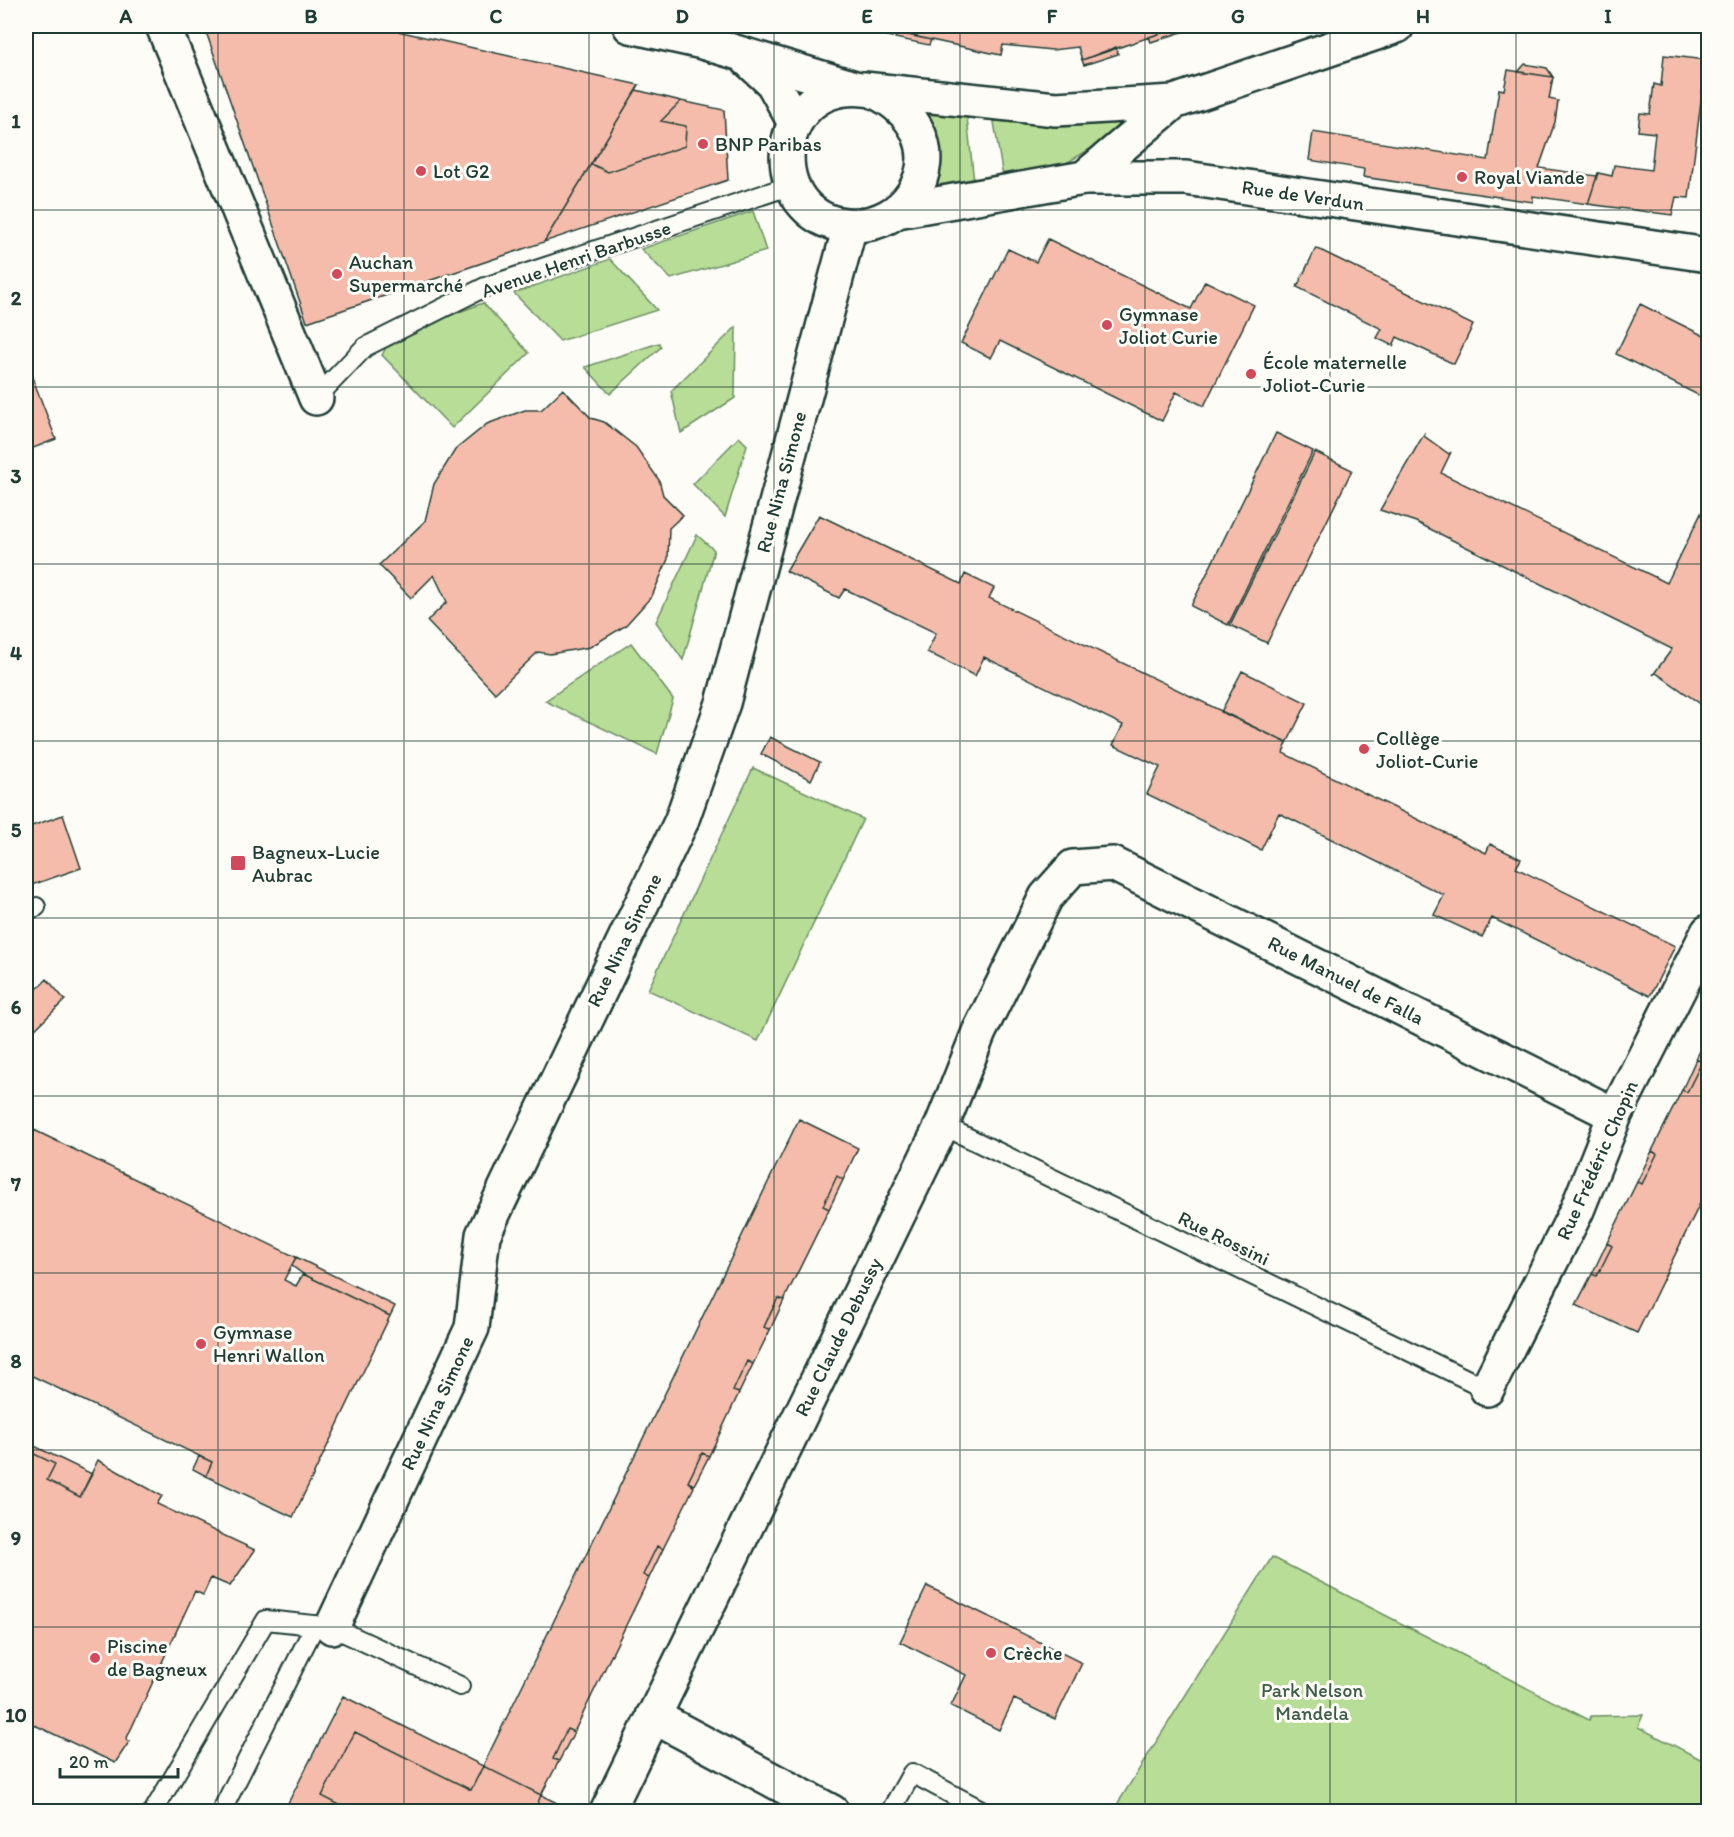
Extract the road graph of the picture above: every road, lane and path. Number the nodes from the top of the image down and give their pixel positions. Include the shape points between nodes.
1 (163, 26) edge
2 (630, 26) edge
3 (1397, 26) edge
4 (744, 56) junction
5 (864, 90) junction
6 (1174, 102) junction
7 (795, 123) junction
8 (1084, 178) junction
9 (792, 185) junction
10 (897, 211) junction
11 (850, 226) junction
12 (1708, 255) edge
13 (316, 398) joint
14 (1073, 867) joint
15 (1708, 932) edge
16 (1615, 1115) junction
17 (942, 1125) junction
18 (1487, 1389) joint
19 (324, 1626) junction
20 (460, 1686) dead end
21 (653, 1716) junction
22 (153, 1812) edge
23 (221, 1812) edge
24 (607, 1812) edge
25 (832, 1812) edge
26 (890, 1812) edge
27 (985, 1812) edge

1 - 13 street
2 - 4 street
3 - 6 street
4 - 5 street
4 - 7 street via 773,83
5 - 6 street via 1056,109
5 - 7 street via 837,90 820,97 805,108
5 - 10 street via 893,100 909,115 919,133 923,154 921,176 912,195
6 - 8 street
7 - 9 street via 786,154
8 - 10 street, Rue de Verdun
8 - 12 street, Rue de Verdun via 1186,178
9 - 11 street via 820,217
9 - 13 lane, Avenue Henri Barbusse via 485,287 364,347
10 - 11 street via 875,222
11 - 19 street, Rue Nina Simone via 723,703 681,822 483,1235 472,1328
14 - 16 street, Rue Manuel de Falla via 1113,864
14 - 17 street, Rue Claude Debussy via 1046,897 979,1032
15 - 16 street, Rue Frédéric Chopin
16 - 18 street, Rue Frédéric Chopin via 1577,1210
17 - 18 lane, Rue Rossini
17 - 21 street, Rue Claude Debussy
19 - 20 lane
19 - 22 lane via 266,1620
19 - 23 lane
21 - 24 street, Rue Claude Debussy
21 - 25 street
26 - 27 lane via 912,1773

